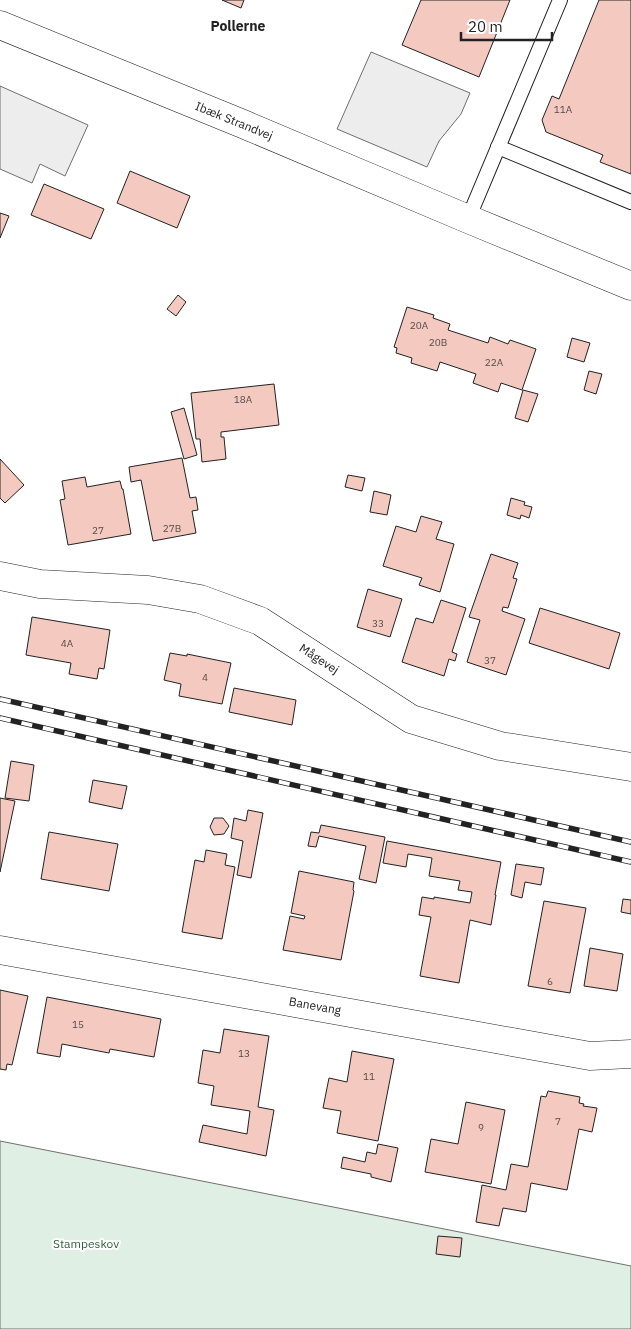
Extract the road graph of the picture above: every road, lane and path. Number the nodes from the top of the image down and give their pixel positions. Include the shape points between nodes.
1 (560, 0) edge
2 (0, 25) edge
3 (498, 147) junction
4 (631, 202) edge
5 (468, 219) junction
6 (631, 286) edge
7 (0, 576) edge
8 (631, 767) edge
9 (0, 950) edge
10 (631, 1054) edge

1 - 3 lane
2 - 5 street, Ibæk Strandvej
3 - 4 lane
3 - 5 lane
5 - 6 street, Ibæk Strandvej
7 - 8 street, Mågevej via 40,584 148,590 200,599 260,621 411,719 500,746
9 - 10 street, Banevang via 590,1056

